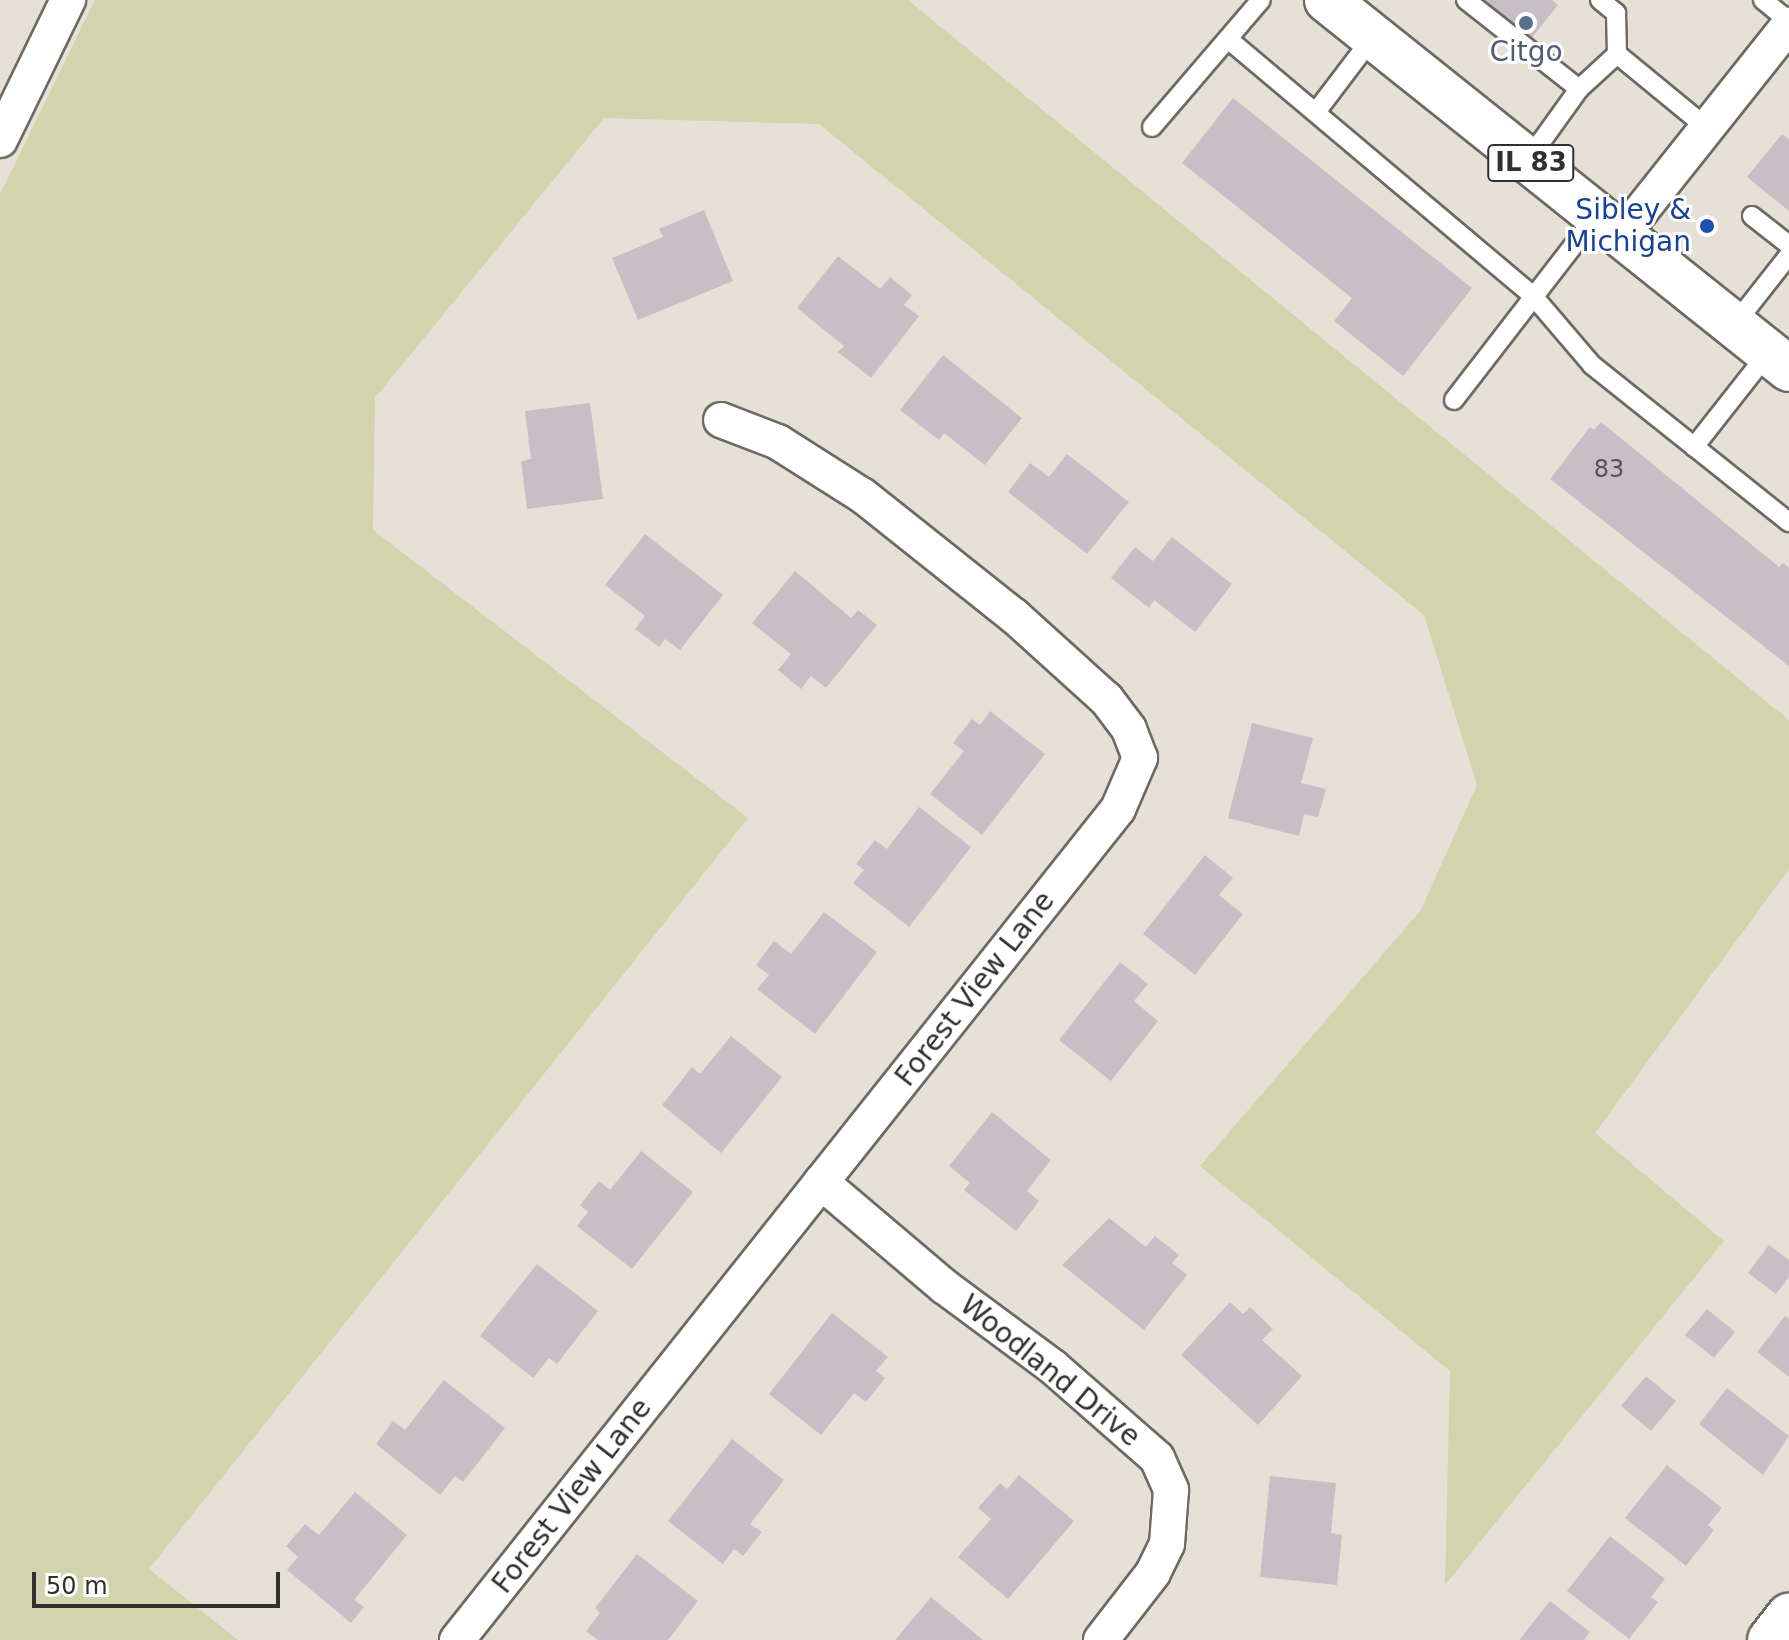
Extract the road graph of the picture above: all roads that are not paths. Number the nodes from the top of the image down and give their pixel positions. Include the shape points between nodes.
1 (68, 0) edge
2 (1261, 0) edge
3 (1327, 0) edge
4 (1466, 0) edge
5 (1600, 0) edge
6 (1763, 0) edge
7 (1789, 23) edge
8 (1373, 37) junction
9 (1228, 39) junction
10 (1617, 54) junction
11 (1579, 89) junction
12 (1316, 112) junction
13 (1152, 127) dead end
14 (1707, 128) junction
15 (0, 140) edge
16 (1528, 160) junction
17 (1752, 216) dead end
18 (1609, 225) junction
19 (1789, 245) edge
20 (1789, 255) edge
21 (1534, 297) junction
22 (1734, 325) junction
23 (1779, 361) edge
24 (1454, 400) dead end
25 (721, 420) dead end
26 (1694, 447) junction
27 (1789, 522) edge
28 (821, 1182) junction
29 (1789, 1616) edge
30 (457, 1640) edge
31 (1101, 1640) edge
32 (1770, 1640) edge

1 - 15 street
2 - 9 lane
3 - 8 main road, IL 83
4 - 11 lane
5 - 10 lane via 1616,13
6 - 7 lane
7 - 14 street
8 - 12 lane
8 - 16 main road, IL 83
9 - 12 lane
9 - 13 lane
10 - 11 lane
10 - 14 lane
11 - 16 lane
12 - 21 lane
14 - 18 street
16 - 18 main road, IL 83
17 - 19 lane
18 - 21 lane
18 - 22 main road, IL 83
20 - 22 lane
21 - 24 lane
21 - 26 lane via 1592,365
22 - 23 main road, IL 83
23 - 26 lane
25 - 28 street, Forest View Lane via 778,442 863,496 1014,616 1106,699 1129,729 1140,758 1118,809
26 - 27 lane
28 - 30 street, Forest View Lane
28 - 31 street, Woodland Drive via 945,1287 1053,1367 1157,1458 1171,1490 1167,1544 1153,1573
29 - 32 main road

